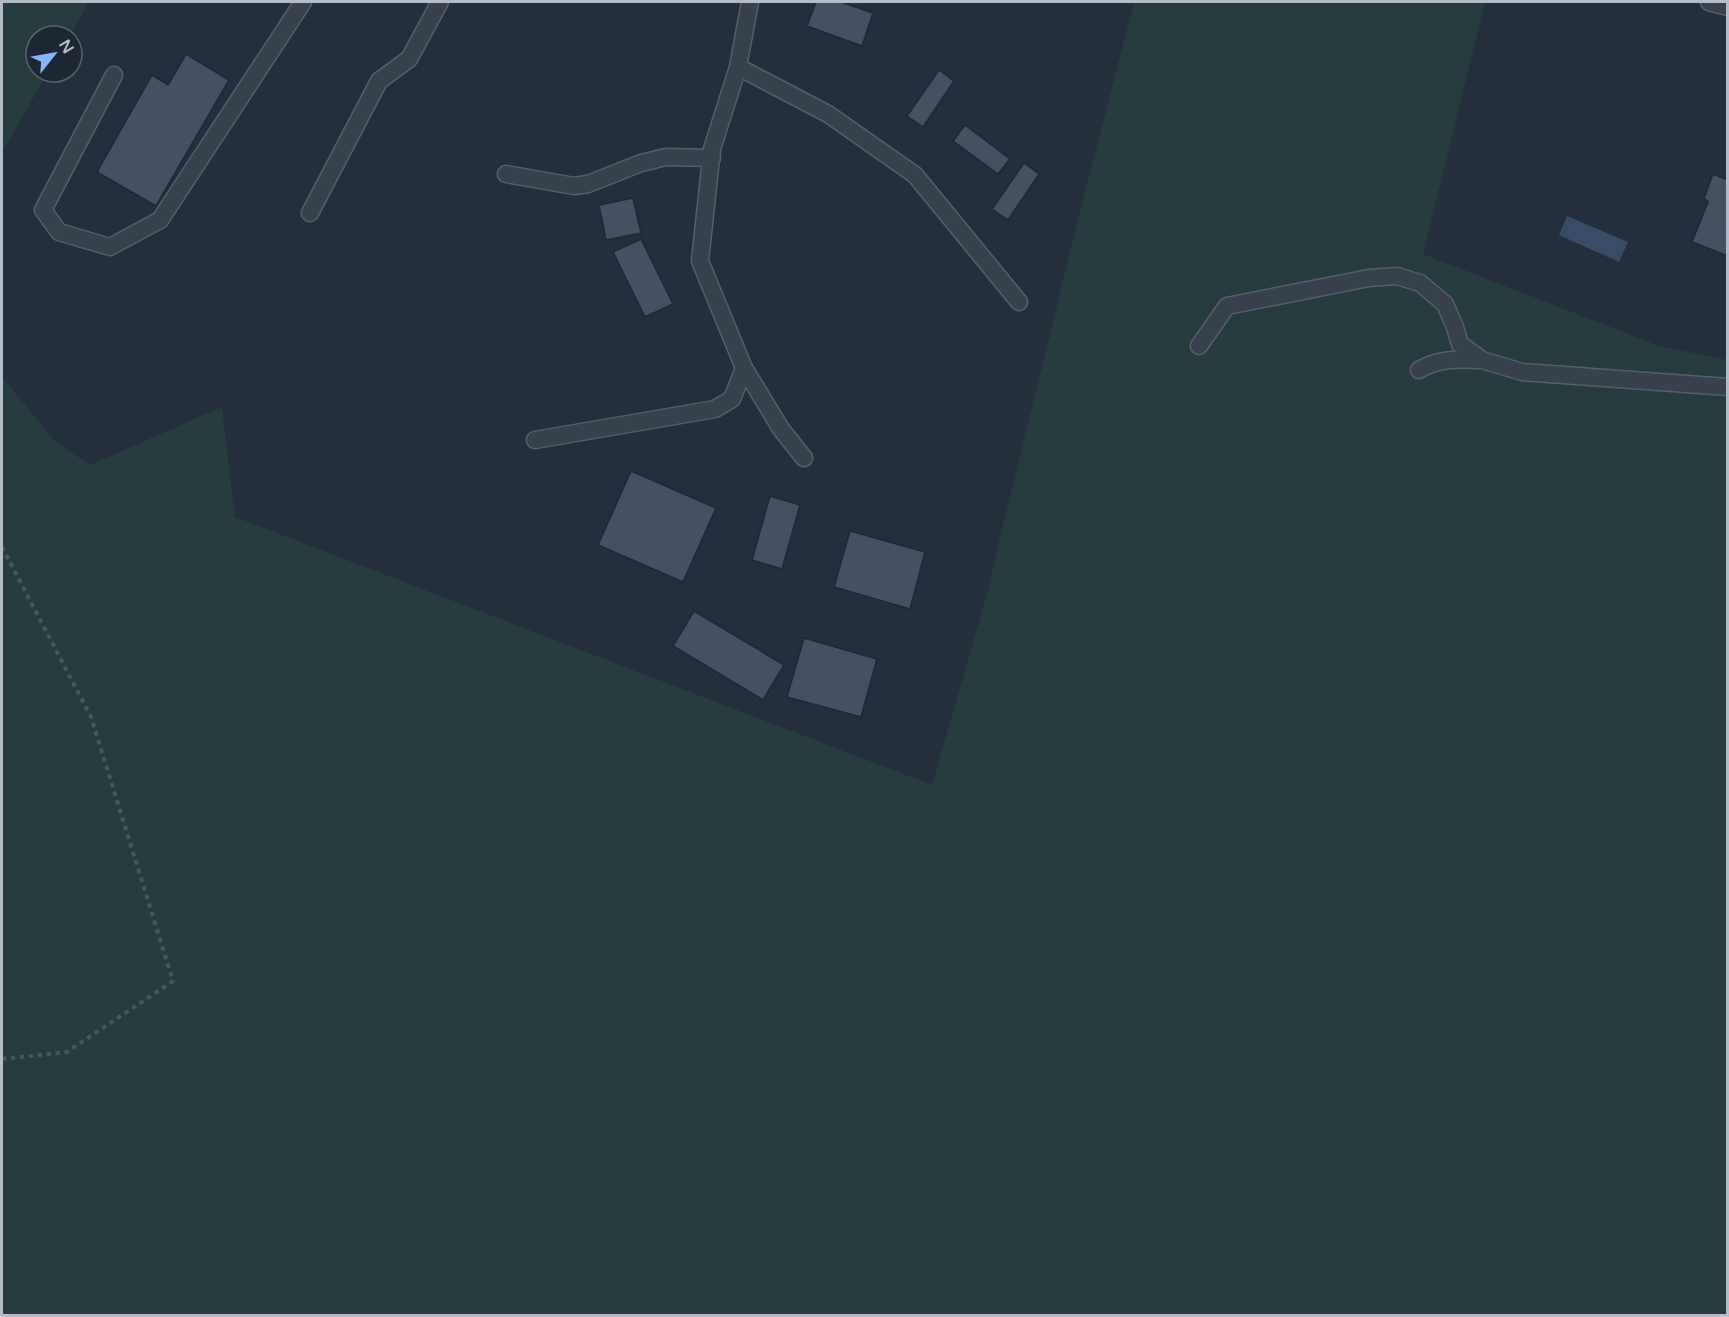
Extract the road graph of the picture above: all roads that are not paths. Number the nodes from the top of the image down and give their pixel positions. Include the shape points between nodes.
1 (303, 2) edge
2 (440, 2) edge
3 (750, 2) edge
4 (1709, 2) edge
5 (1728, 7) edge
6 (738, 67) junction
7 (114, 75) dead end
8 (712, 158) junction
9 (506, 174) dead end
10 (310, 213) dead end
11 (1019, 302) dead end
12 (1199, 346) dead end
13 (1482, 360) junction
14 (744, 368) junction
15 (1419, 370) dead end
16 (1728, 387) edge
17 (535, 440) dead end
18 (804, 458) dead end

1 - 7 lane via 160,220 110,247 59,232 43,210
2 - 10 lane via 409,58 379,81
3 - 6 lane
4 - 5 lane
6 - 8 lane
6 - 11 lane via 828,114 915,175
8 - 9 lane via 666,157 641,162 574,186
8 - 14 lane via 700,261
12 - 13 lane via 1227,306 1397,276 1420,283 1444,304 1460,344
13 - 15 lane via 1441,360
13 - 16 lane via 1522,372
14 - 17 lane via 732,399 715,410
14 - 18 lane via 781,429

